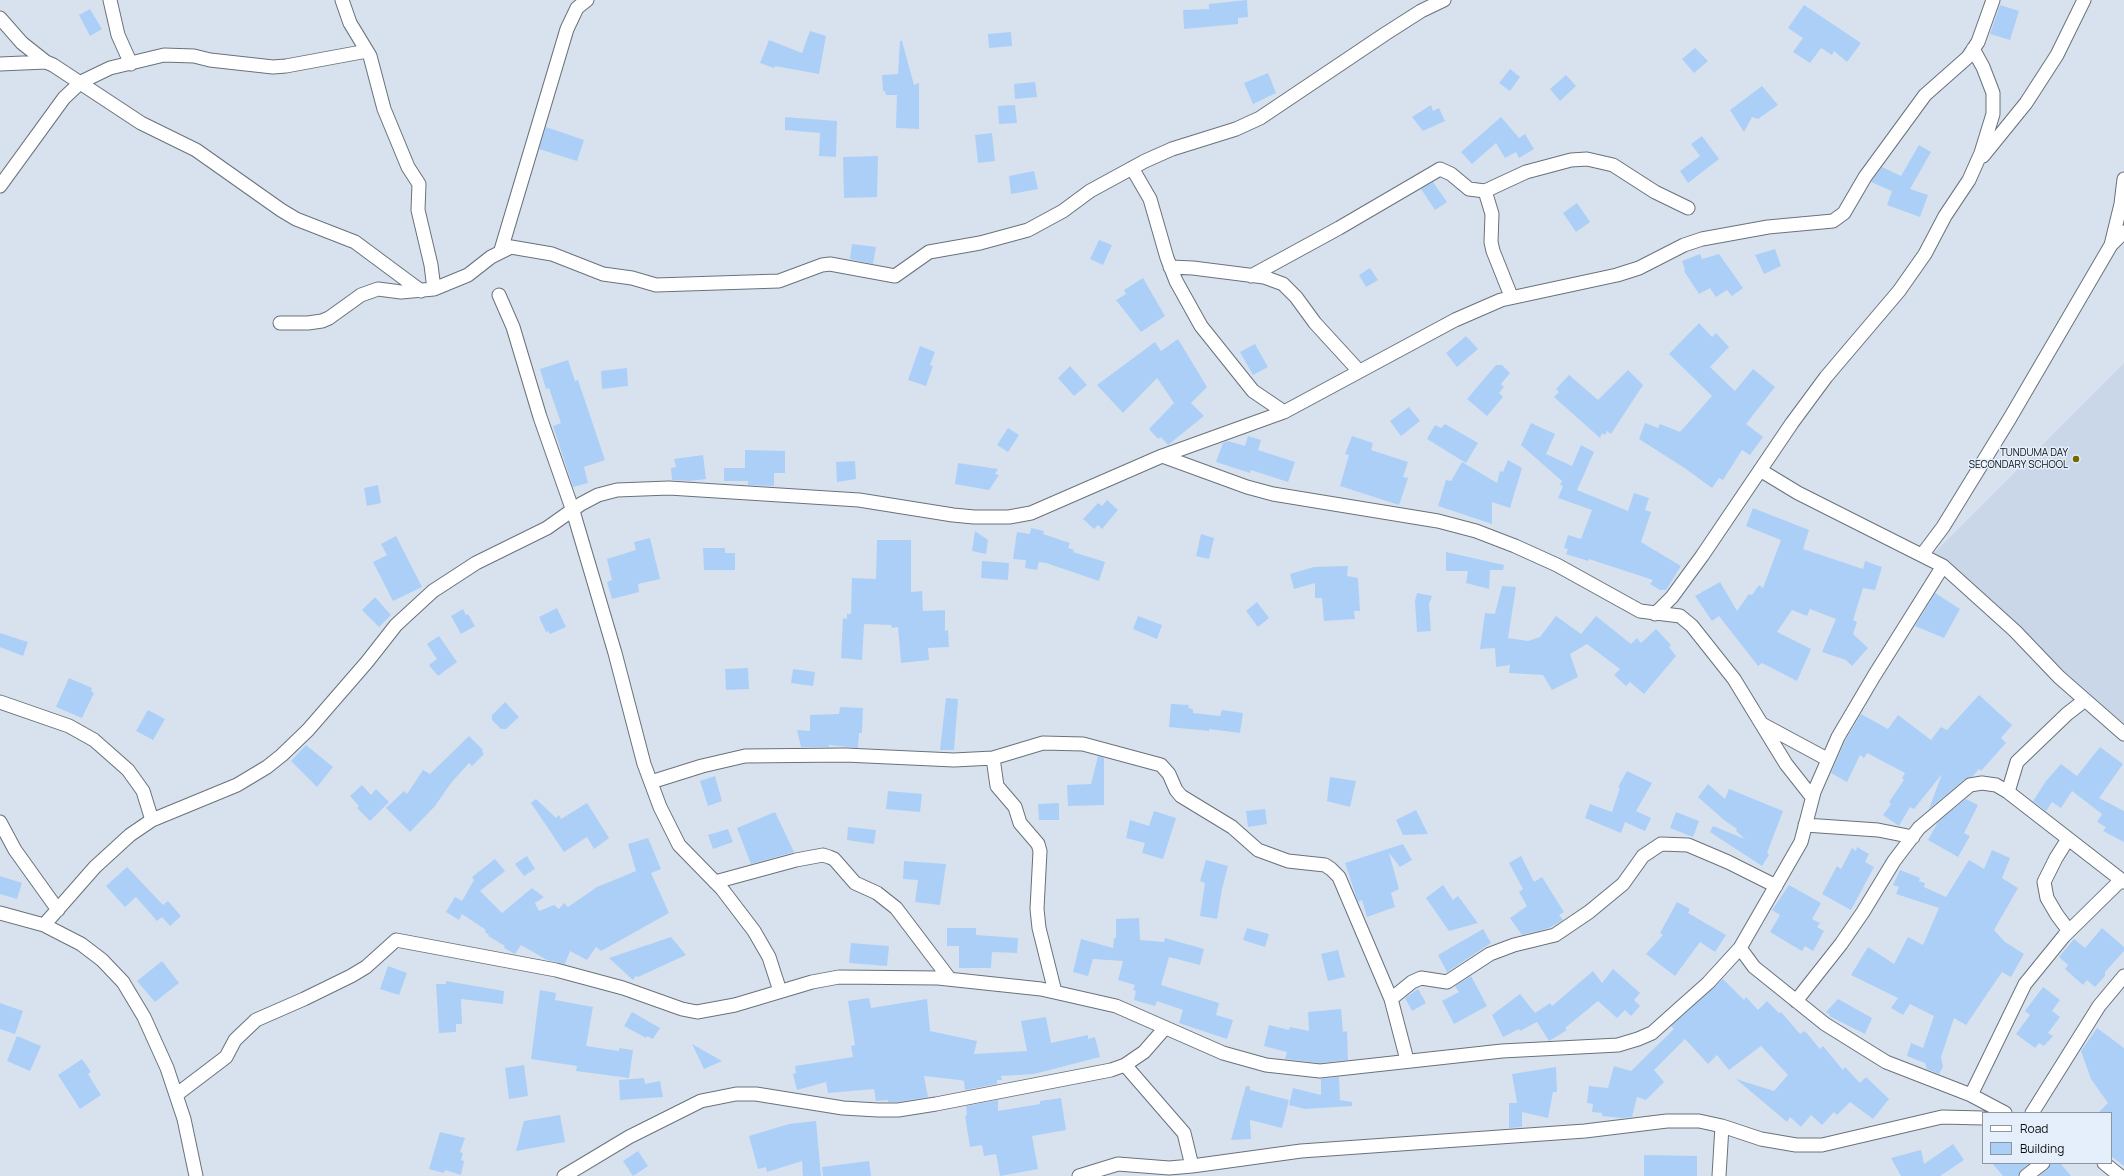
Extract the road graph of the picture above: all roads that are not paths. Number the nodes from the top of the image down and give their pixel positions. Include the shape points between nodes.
1 (110, 0) edge
2 (342, 0) edge
3 (587, 0) edge
4 (1444, 0) edge
5 (1993, 0) edge
6 (2084, 0) edge
7 (0, 18) edge
8 (1973, 49) junction
9 (367, 51) junction
10 (46, 62) junction
11 (0, 64) edge
12 (131, 64) junction
13 (81, 82) junction
14 (1976, 165) junction
15 (1132, 168) junction
16 (2124, 179) edge
17 (0, 186) edge
18 (1485, 191) junction
19 (1688, 208) dead end
20 (2124, 232) edge
21 (2111, 245) junction
22 (501, 250) junction
23 (1170, 267) junction
24 (1251, 276) junction
25 (434, 289) junction
26 (421, 291) junction
27 (499, 295) dead end
28 (1511, 296) junction
29 (280, 323) dead end
30 (1358, 372) junction
31 (1284, 412) junction
32 (1162, 456) junction
33 (1760, 470) junction
34 (573, 511) junction
35 (1922, 555) junction
36 (1942, 566) junction
37 (1655, 614) junction
38 (2085, 700) junction
39 (0, 702) edge
40 (1760, 723) junction
41 (2124, 734) edge
42 (993, 758) junction
43 (1827, 759) junction
44 (651, 782) junction
45 (2008, 792) junction
46 (1812, 797) junction
47 (152, 820) junction
48 (0, 822) edge
49 (1805, 825) junction
50 (1913, 837) junction
51 (2068, 840) junction
52 (2123, 881) edge
53 (715, 882) junction
54 (1776, 886) junction
55 (58, 910) junction
56 (0, 913) edge
57 (44, 925) junction
58 (2069, 931) junction
59 (1740, 948) junction
60 (2124, 976) edge
61 (949, 978) junction
62 (780, 991) junction
63 (1055, 992) junction
64 (1391, 999) junction
65 (1796, 1001) junction
66 (1165, 1028) junction
67 (1407, 1060) junction
68 (1125, 1065) junction
69 (176, 1095) junction
70 (1971, 1095) junction
71 (2003, 1112) edge
72 (2033, 1112) edge
73 (1982, 1118) edge
74 (1722, 1126) junction
75 (2042, 1164) edge
76 (2105, 1164) edge
77 (1192, 1166) junction
78 (1170, 1172) edge
79 (196, 1176) edge
80 (564, 1176) edge
81 (1079, 1176) edge
82 (1719, 1176) edge
83 (2026, 1176) edge
84 (2120, 1176) edge

1 - 12 street via 118,35
2 - 9 street via 350,22
3 - 22 street via 577,8 567,29
4 - 15 street via 1385,34 1260,118 1236,129 1172,149
5 - 8 street
6 - 14 street via 2057,55 2026,103
7 - 10 street via 22,43
8 - 14 street via 1993,93 1993,114
8 - 28 street via 1954,71 1925,95 1865,177 1847,208 1833,221 1768,227 1702,239 1617,276
9 - 12 street via 273,67 174,54
9 - 25 street via 374,65 384,110 408,167 419,184 418,210 430,259
10 - 11 street
10 - 13 street
12 - 13 street via 110,68
13 - 17 street via 51,114
13 - 26 street via 142,123 196,150 296,219 360,245
14 - 33 street via 1925,254 1865,333 1826,378
15 - 22 street via 1090,191 1039,225 1008,237 929,252 895,276 830,264 779,281 656,285 604,274 552,254 511,246
15 - 23 street via 1150,199
16 - 21 street
18 - 19 street via 1526,172 1571,160 1587,159 1613,165 1655,192
18 - 24 street via 1469,189 1451,174 1440,169 1340,228
18 - 28 street via 1492,214 1493,251
20 - 21 street
21 - 35 street via 2010,418 1943,527
22 - 25 street via 468,275
23 - 24 street
23 - 31 street via 1201,326 1212,341 1253,391
24 - 30 street via 1273,279 1290,290
25 - 26 street
26 - 29 street via 378,289 361,295 322,321
27 - 34 street via 513,327 542,424
28 - 30 street via 1455,320
30 - 31 street
31 - 32 street
32 - 34 street via 1052,505 1031,513 1008,517 953,515 859,500 669,488 617,490 598,495
32 - 37 street via 1243,486 1273,494 1438,520 1476,531 1557,565 1640,611
33 - 35 street via 1798,493
33 - 37 street via 1698,562 1672,597
34 - 44 street
34 - 47 street via 547,528 476,563 414,607 308,730 266,767 231,788
35 - 36 street
36 - 38 street via 2015,631 2034,653
36 - 43 street via 1874,676
37 - 40 street via 1680,616 1692,626 1734,679
38 - 41 street
38 - 45 street via 2021,758
39 - 47 street via 69,726 94,740 113,755 142,791
40 - 43 street
40 - 46 street via 1786,764
42 - 44 street via 954,760 844,755 745,756
42 - 63 street via 997,786 1015,807 1020,823 1038,844 1039,928
42 - 64 street via 1043,743 1056,743 1089,746 1161,765 1181,796 1232,827 1258,850 1288,861 1320,864 1331,869 1345,890
43 - 46 street
44 - 53 street via 668,826 680,845
45 - 50 street via 1996,785 1970,785 1919,828
45 - 51 street
46 - 49 street
47 - 55 street via 114,848 95,866
48 - 55 street via 15,850
49 - 50 street via 1878,830
49 - 54 street via 1801,842
50 - 65 street via 1894,861 1863,912
51 - 52 street
51 - 58 street via 2044,882 2047,898
52 - 58 street
53 - 61 street via 796,860 823,856 834,859 855,883 877,893 896,908
53 - 62 street via 754,931 769,957
54 - 59 street
54 - 64 street via 1688,845 1661,844 1643,856 1623,884 1555,935 1490,954 1447,982 1421,978
55 - 57 street
56 - 57 street
57 - 69 street via 81,944 102,960 123,982 144,1017
58 - 70 street via 2025,984
59 - 65 street via 1754,967
59 - 67 street via 1682,1007 1652,1032 1638,1039 1618,1045 1502,1051
60 - 72 street via 2099,1006
61 - 62 street via 839,977
61 - 63 street
62 - 69 street via 735,1005 697,1012 556,970 396,940 366,967 351,976 256,1020 236,1040 226,1058
63 - 66 street via 1116,1006
64 - 67 street
65 - 70 street via 1825,1024 1886,1062
66 - 67 street via 1223,1053 1290,1069 1347,1069
66 - 68 street via 1144,1052
68 - 77 street via 1184,1133
68 - 80 street via 1040,1085 898,1110 843,1108 756,1094 736,1094 701,1100 668,1116
69 - 79 street via 184,1119
70 - 71 street
73 - 74 street via 1942,1118 1822,1145 1796,1145 1761,1139
74 - 77 street via 1698,1121 1667,1121 1586,1131 1300,1151
74 - 82 street
75 - 83 street
76 - 84 street
77 - 78 street
78 - 81 street via 1118,1164

